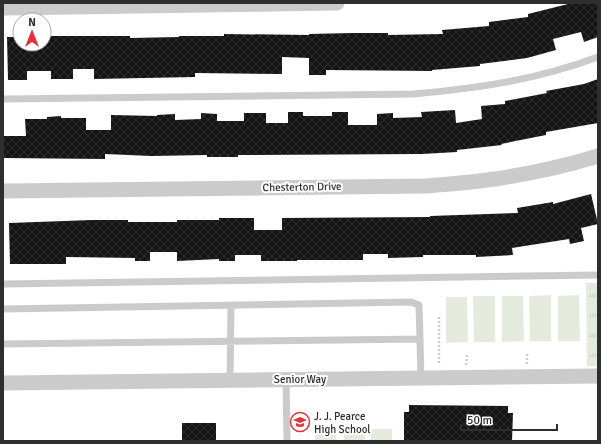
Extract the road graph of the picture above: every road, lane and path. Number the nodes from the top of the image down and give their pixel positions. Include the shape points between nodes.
1 (338, 3) edge
2 (3, 8) edge
3 (598, 57) edge
4 (3, 99) edge
5 (598, 156) edge
6 (3, 191) edge
7 (598, 275) edge
8 (3, 284) edge
9 (231, 306) junction
10 (3, 309) edge
11 (439, 317) dead end
12 (420, 339) junction
13 (230, 342) junction
14 (3, 344) edge
15 (527, 354) dead end
16 (467, 355) dead end
17 (527, 368) dead end
18 (467, 369) dead end
19 (440, 370) dead end
20 (598, 376) edge
21 (421, 379) junction
22 (230, 380) junction
23 (286, 380) junction
24 (3, 383) edge
25 (287, 441) edge

1 - 2 street
3 - 4 lane via 529,78 473,88 414,94
5 - 6 street, Chesterton Drive via 525,174 426,186
7 - 8 lane
9 - 10 lane
9 - 12 lane via 411,302 419,305
9 - 13 lane
11 - 19 path
12 - 13 lane
12 - 21 lane
13 - 14 lane
13 - 22 lane
15 - 17 path
16 - 18 path
20 - 21 street, Senior Way
21 - 23 street, Senior Way
22 - 23 street, Senior Way
22 - 24 street, Senior Way
23 - 25 lane

